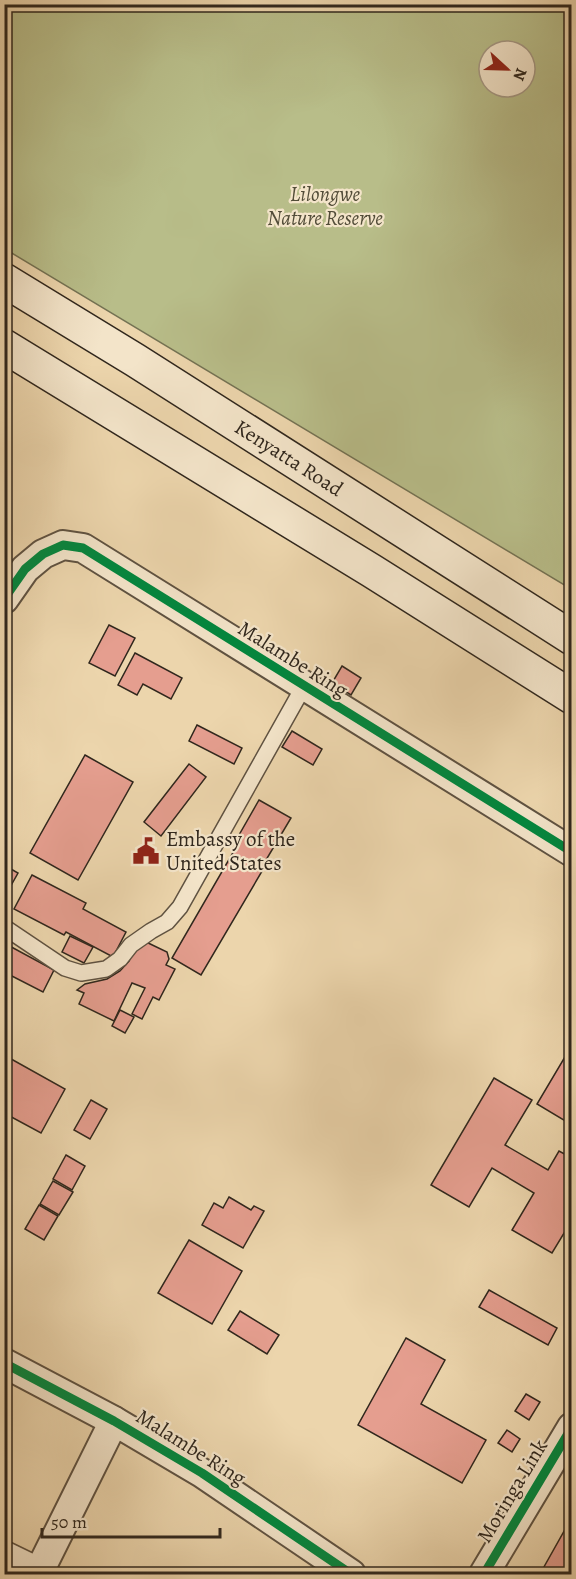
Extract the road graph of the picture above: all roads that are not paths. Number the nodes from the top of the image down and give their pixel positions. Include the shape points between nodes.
1 (4, 280) edge
2 (4, 345) edge
3 (4, 598) edge
4 (572, 638) edge
5 (304, 687) junction
6 (572, 697) edge
7 (572, 852) edge
8 (4, 927) edge
9 (4, 1363) edge
10 (114, 1421) junction
11 (572, 1427) edge
12 (4, 1557) edge
13 (38, 1575) edge
14 (351, 1575) edge
15 (484, 1575) edge

1 - 4 main road, Kenyatta Road
2 - 6 main road
3 - 5 street, Malambe Ring via 25,569 43,554 63,545 83,548
5 - 7 street, Malambe Ring
5 - 8 lane via 180,907 167,922 131,945 106,969 81,973 65,968
9 - 10 street, Malambe Ring
10 - 13 street
10 - 14 street, Malambe Ring via 202,1473
11 - 15 street, Moringa Link
12 - 13 main road

